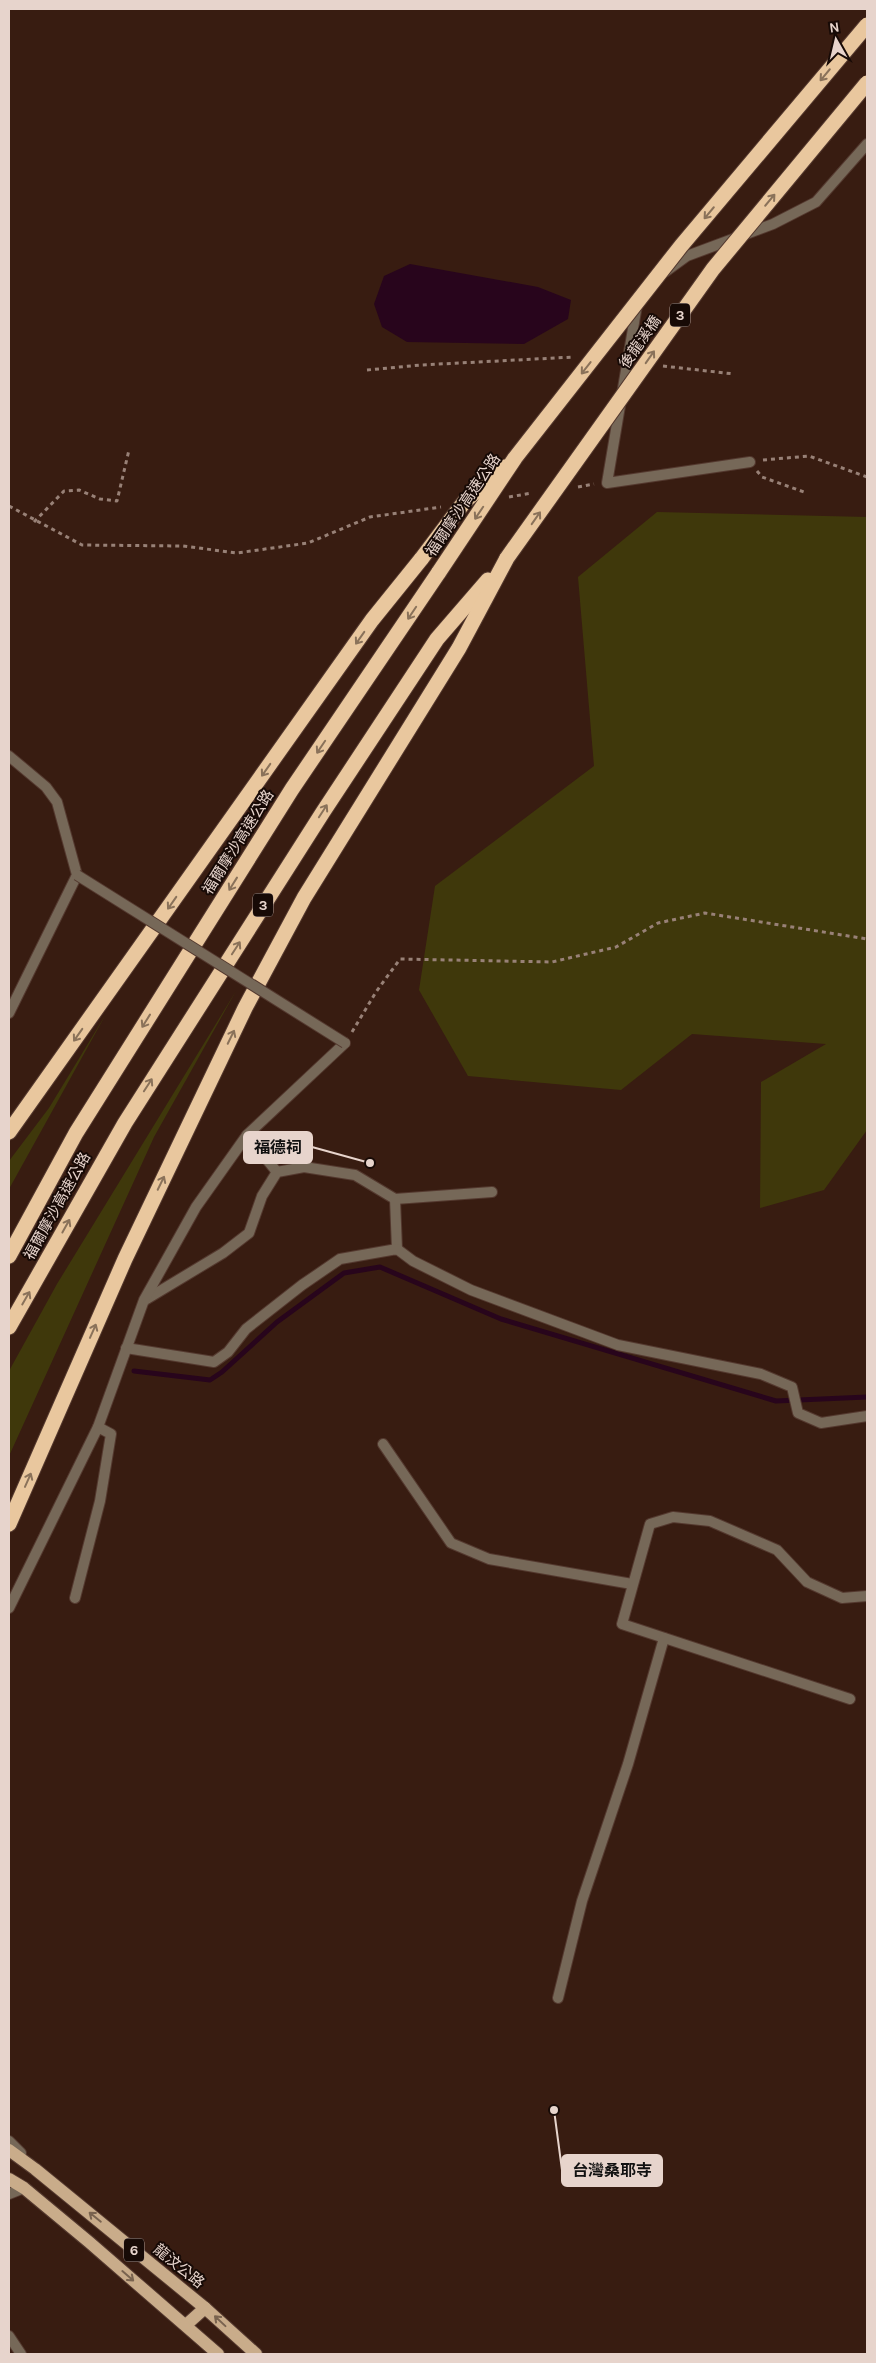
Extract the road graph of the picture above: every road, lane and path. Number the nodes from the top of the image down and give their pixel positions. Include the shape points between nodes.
1 (867, 24) edge
2 (867, 83) edge
3 (867, 144) edge
4 (581, 356) dead end
5 (658, 366) dead end
6 (367, 370) dead end
7 (734, 374) dead end
8 (129, 450) dead end
9 (515, 458) junction
10 (750, 462) junction
11 (867, 478) edge
12 (607, 482) junction
13 (569, 488) dead end
14 (541, 492) dead end
15 (804, 492) dead end
16 (503, 498) dead end
17 (9, 506) edge
18 (446, 506) dead end
19 (34, 522) junction
20 (507, 558) junction
21 (9, 756) edge
22 (77, 874) junction
23 (867, 939) edge
24 (9, 1013) edge
25 (345, 1043) junction
26 (9, 1132) edge
27 (246, 1135) junction
28 (277, 1172) junction
29 (492, 1192) dead end
30 (395, 1199) junction
31 (397, 1249) junction
32 (9, 1256) edge
33 (144, 1300) junction
34 (9, 1327) edge
35 (126, 1348) junction
36 (867, 1416) edge
37 (98, 1427) junction
38 (383, 1444) dead end
39 (9, 1524) edge
40 (632, 1584) junction
41 (867, 1596) edge
42 (75, 1598) dead end
43 (9, 1608) edge
44 (664, 1638) junction
45 (850, 1699) dead end
46 (558, 1998) dead end
47 (9, 2141) edge
48 (9, 2150) edge
49 (35, 2169) junction
50 (9, 2179) edge
51 (24, 2188) junction
52 (9, 2194) edge
53 (205, 2308) junction
54 (186, 2325) junction
55 (9, 2336) edge
56 (20, 2354) edge
57 (218, 2354) edge
58 (256, 2354) edge

1 -> 9 highway, 後龍溪橋 / 3, bridge via 681,246
20 -> 2 highway, 後龍溪橋 / 3, bridge via 713,269
3 - 12 street via 816,202 773,224 687,256 640,290
4 - 6 path
5 - 7 path
8 - 19 path via 117,500 100,499 78,490 64,491
9 -> 26 highway, bridge via 465,501 372,620
9 -> 32 highway, 福爾摩沙高速公路 / 3, bridge via 281,806 76,1132
10 - 11 path via 809,456
10 - 12 street
10 - 15 path via 762,476
12 - 13 path
14 - 16 path
17 - 19 path
18 - 19 path via 370,517 308,543 237,553 183,546 82,545
34 -> 20 highway, 福爾摩沙高速公路 / 3 via 125,1123 323,812 437,638
39 -> 20 highway via 125,1259 245,1008 304,898 459,648
21 - 22 street via 46,787 56,802
22 - 24 street
22 - 25 street, bridge
23 - 25 path via 705,913 658,923 616,946 552,962 400,959
25 - 27 street
27 - 28 street
27 - 33 street via 196,1207
28 - 30 street via 304,1167 355,1175
28 - 33 street via 262,1196 248,1233 223,1253
29 - 30 street
30 - 31 street
31 - 35 street via 340,1259 246,1329 228,1352 214,1362
31 - 36 street via 413,1261 471,1290 618,1345 760,1374 792,1387 798,1413 821,1423
33 - 35 street
35 - 37 street
37 - 42 street via 111,1434 100,1501
37 - 43 street
38 - 40 street via 451,1543 489,1559
40 - 41 street via 650,1524 673,1517 710,1521 777,1550 806,1582 842,1598
40 - 44 street via 622,1624
44 - 45 street
44 - 46 street via 628,1764 582,1901
47 - 49 street
48 - 49 main road, 龍汶公路 / 6
49 - 51 main road
53 -> 49 main road, 龍汶公路 / 6
50 - 51 main road, 6
51 - 52 street
51 -> 54 main road, 6
53 - 54 main road
58 -> 53 main road, 龍汶公路 / 6
54 - 57 main road, 6
55 - 56 street

